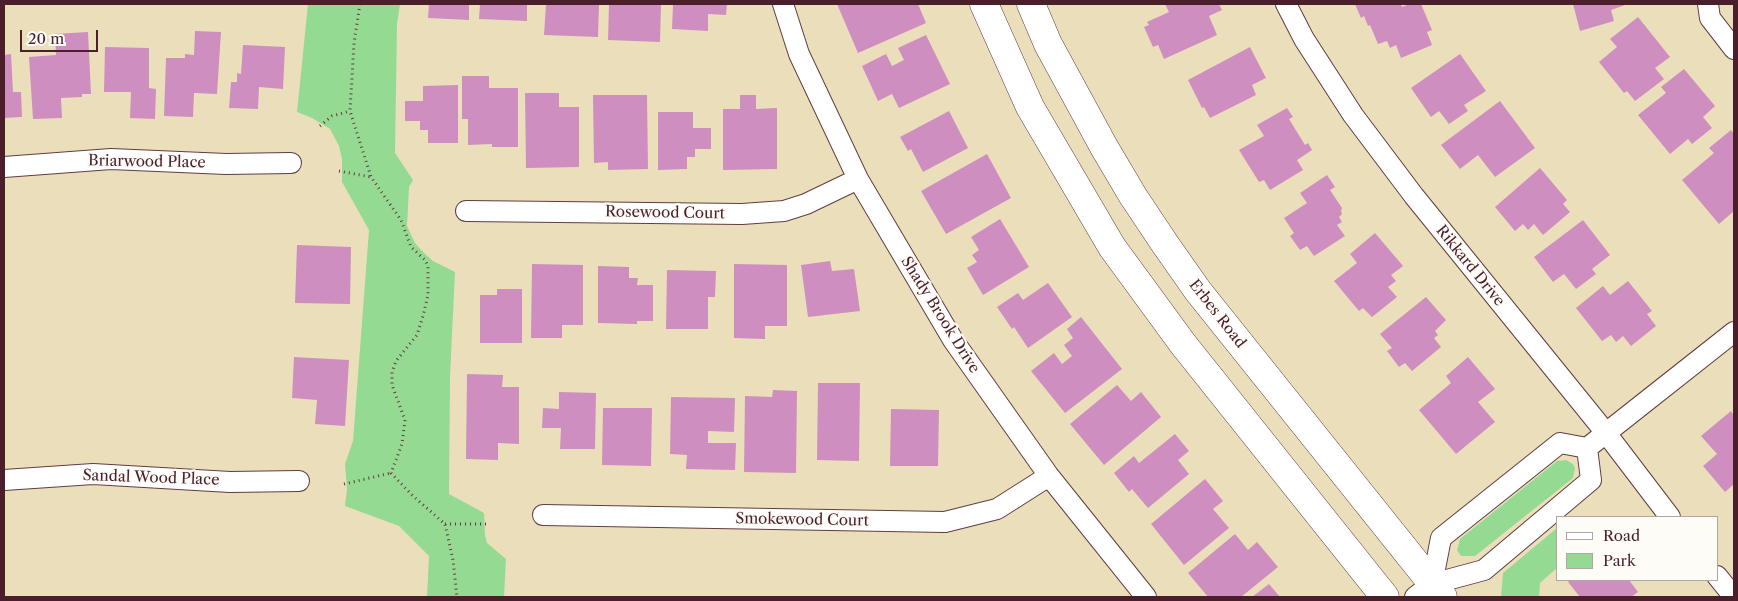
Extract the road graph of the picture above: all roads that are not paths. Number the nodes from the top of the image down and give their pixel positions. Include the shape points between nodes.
1 (783, 4) edge
2 (984, 4) edge
3 (1031, 4) edge
4 (1286, 4) edge
5 (1708, 4) edge
6 (1734, 49) edge
7 (291, 163) dead end
8 (4, 167) edge
9 (858, 179) junction
10 (466, 211) dead end
11 (1734, 332) edge
12 (1606, 433) junction
13 (1587, 448) junction
14 (1049, 476) junction
15 (4, 480) edge
16 (299, 480) dead end
17 (543, 515) dead end
18 (1669, 516) edge
19 (1718, 577) edge
20 (1430, 593) edge
21 (1146, 597) edge
22 (1385, 597) edge
23 (1734, 597) edge

1 - 9 street, Shady Brook Drive via 799,54
2 - 22 main road via 1030,107 1112,247 1183,344
3 - 20 main road, Erbes Road via 1048,44 1104,147 1165,244
4 - 12 street, Rikkard Drive via 1304,39 1353,115 1414,196
5 - 6 street via 1710,18
7 - 8 street, Briarwood Place via 111,159
9 - 10 street, Rosewood Court via 784,211 742,214
9 - 14 street, Shady Brook Drive via 953,340
11 - 12 street
12 - 13 street
12 - 18 street, Rikkard Drive
13 - 20 street via 1591,480 1484,570
13 - 20 street via 1560,443 1441,538
14 - 17 street, Smokewood Court via 998,509 945,522
14 - 21 street, Shady Brook Drive
15 - 16 street, Sandal Wood Place via 93,474 230,482
19 - 23 street

